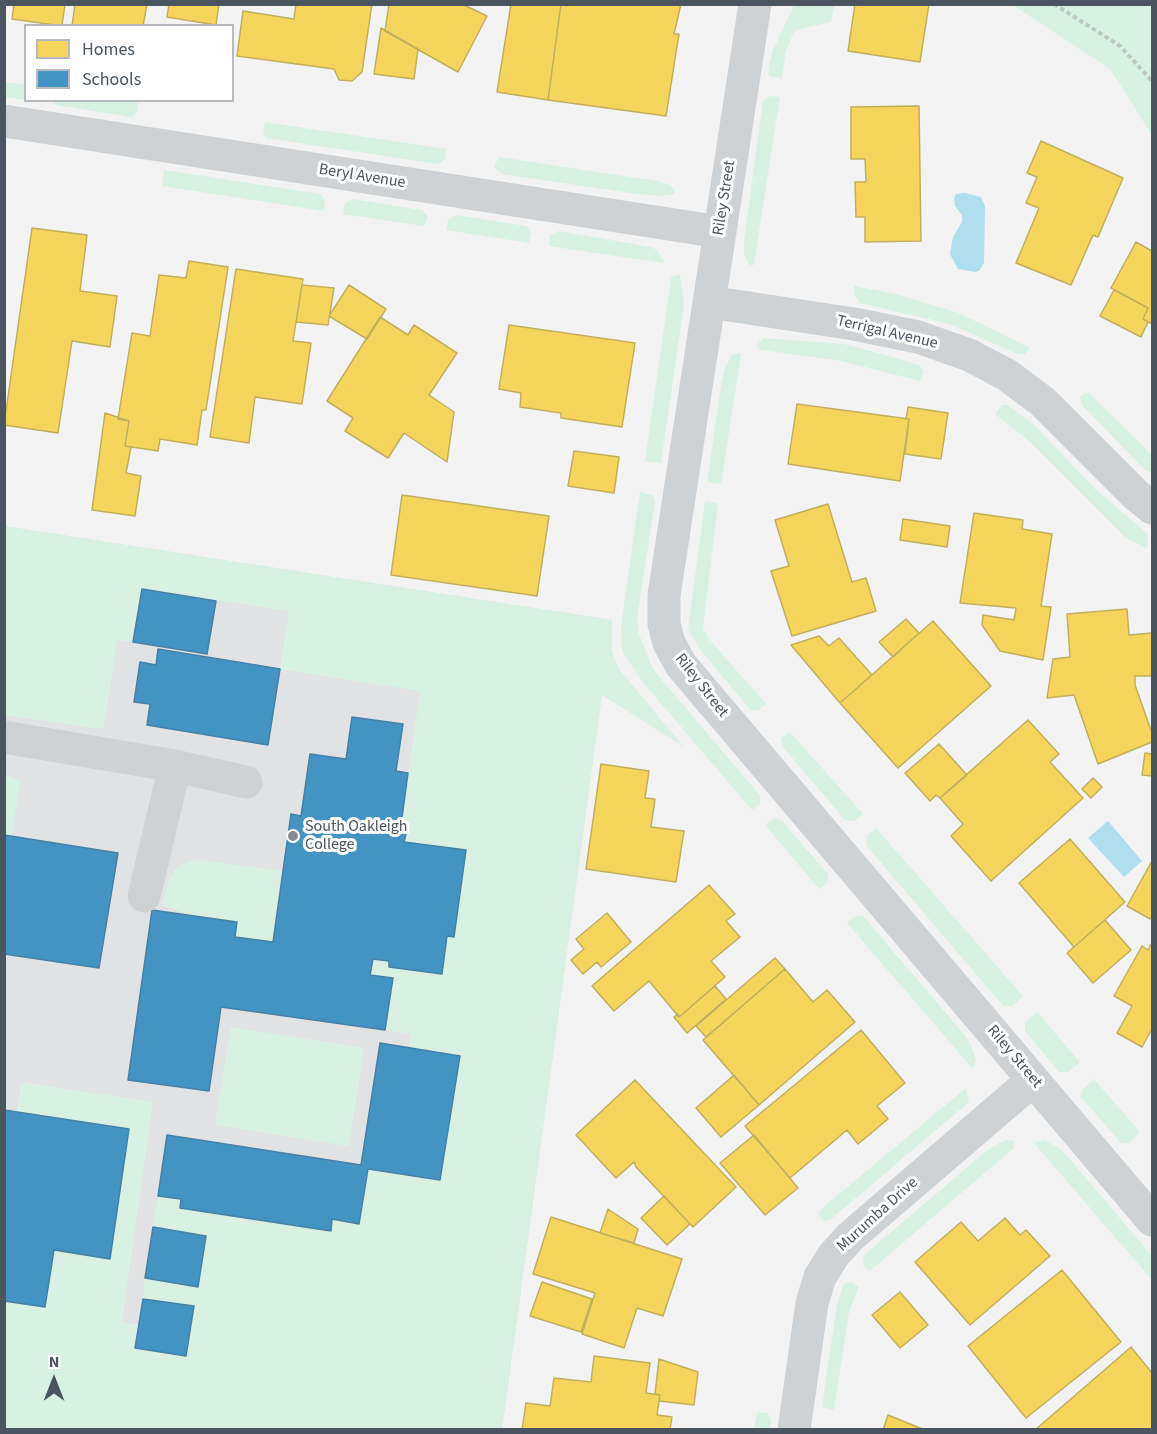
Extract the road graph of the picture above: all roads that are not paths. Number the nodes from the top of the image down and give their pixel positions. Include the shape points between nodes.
1 (755, 4) edge
2 (4, 121) edge
3 (720, 231) junction
4 (709, 302) junction
5 (1152, 508) edge
6 (4, 737) edge
7 (175, 766) junction
8 (246, 782) dead end
9 (144, 896) dead end
10 (1033, 1080) junction
11 (1152, 1220) edge
12 (794, 1430) edge

1 - 3 street, Riley Street
2 - 3 street, Beryl Avenue
3 - 4 street, Riley Street
4 - 5 street, Terrigal Avenue via 907,335 969,355 1007,375 1043,402
4 - 10 street, Riley Street via 664,595 664,624 669,643 681,665
6 - 7 street
7 - 8 street
7 - 9 street
10 - 11 street, Riley Street
10 - 12 street, Murumba Drive via 850,1237 833,1256 820,1277 812,1302

